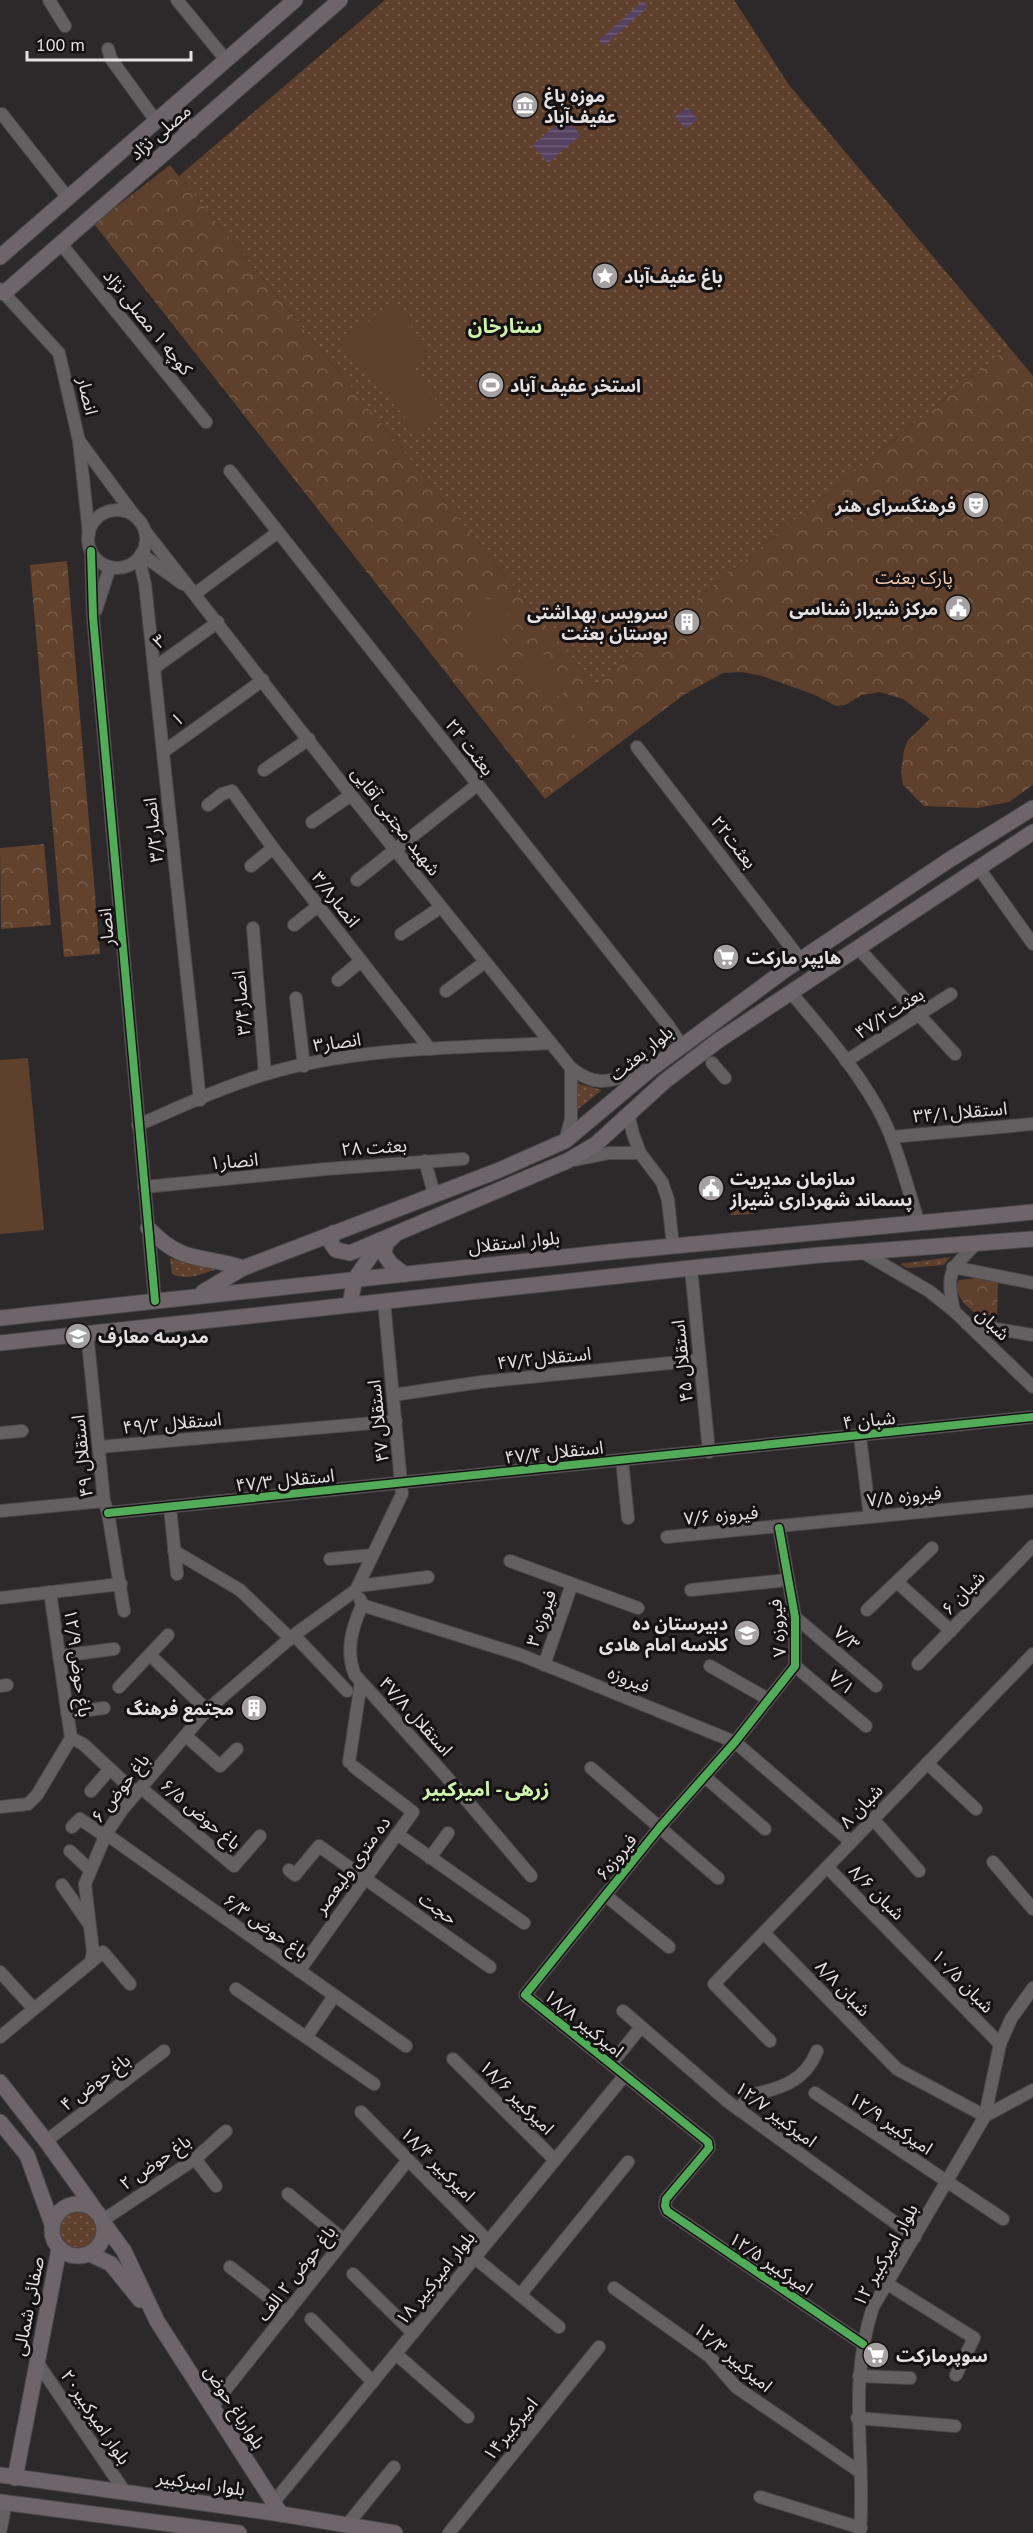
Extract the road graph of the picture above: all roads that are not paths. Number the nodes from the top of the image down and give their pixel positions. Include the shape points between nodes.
1 (49, 0) edge
2 (177, 0) edge
3 (340, 0) edge
4 (290, 1) edge
5 (65, 26) dead end
6 (108, 49) dead end
7 (226, 60) junction
8 (171, 108) junction
9 (2, 114) dead end
10 (156, 121) junction
11 (191, 131) junction
12 (68, 198) junction
13 (62, 244) junction
14 (0, 257) edge
15 (2, 291) edge
16 (206, 422) dead end
17 (79, 441) junction
18 (230, 471) dead end
19 (135, 516) junction
20 (145, 531) junction
21 (278, 532) junction
22 (89, 534) junction
23 (91, 551) junction
24 (140, 556) junction
25 (110, 567) junction
26 (196, 593) junction
27 (93, 617) junction
28 (218, 622) junction
29 (154, 668) junction
30 (263, 680) junction
31 (309, 739) junction
32 (637, 747) dead end
33 (163, 752) junction
34 (264, 770) dead end
35 (477, 785) junction
36 (351, 795) junction
37 (208, 805) dead end
38 (1033, 808) edge
39 (312, 822) dead end
40 (1033, 832) edge
41 (273, 848) junction
42 (395, 850) junction
43 (251, 866) dead end
44 (978, 867) junction
45 (357, 880) dead end
46 (318, 906) junction
47 (441, 907) junction
48 (294, 925) dead end
49 (253, 928) dead end
50 (401, 934) dead end
51 (1033, 944) edge
52 (858, 948) junction
53 (800, 959) junction
54 (361, 961) junction
55 (486, 962) junction
56 (338, 980) dead end
57 (446, 991) dead end
58 (791, 993) junction
59 (951, 994) dead end
60 (296, 998) dead end
61 (919, 1015) junction
62 (551, 1044) junction
63 (682, 1046) junction
64 (430, 1049) junction
65 (955, 1054) dead end
66 (846, 1061) junction
67 (712, 1063) dead end
68 (304, 1066) junction
69 (571, 1068) junction
70 (651, 1069) junction
71 (265, 1074) junction
72 (725, 1078) dead end
73 (200, 1100) junction
74 (628, 1113) junction
75 (1033, 1124) edge
76 (138, 1125) junction
77 (891, 1137) junction
78 (565, 1141) junction
79 (640, 1154) junction
80 (463, 1159) dead end
81 (425, 1161) junction
82 (567, 1161) junction
83 (326, 1169) joint
84 (144, 1187) junction
85 (434, 1194) junction
86 (1033, 1212) edge
87 (919, 1223) junction
88 (148, 1228) junction
89 (398, 1232) junction
90 (333, 1233) junction
91 (777, 1236) junction
92 (1033, 1239) edge
93 (380, 1242) junction
94 (977, 1243) junction
95 (673, 1246) junction
96 (862, 1252) junction
97 (780, 1259) junction
98 (953, 1267) junction
99 (243, 1268) junction
100 (691, 1268) junction
101 (404, 1274) junction
102 (355, 1279) junction
103 (1033, 1283) edge
104 (198, 1295) junction
105 (384, 1300) junction
106 (155, 1301) junction
107 (350, 1303) junction
108 (954, 1311) junction
109 (0, 1318) edge
110 (967, 1324) junction
111 (87, 1332) junction
112 (1033, 1335) edge
113 (0, 1343) edge
114 (700, 1360) junction
115 (1033, 1387) edge
116 (393, 1395) junction
117 (1033, 1418) edge
118 (396, 1421) junction
119 (22, 1431) dead end
120 (0, 1433) edge
121 (860, 1437) junction
122 (99, 1447) junction
123 (709, 1452) junction
124 (622, 1460) junction
125 (403, 1482) junction
126 (104, 1501) junction
127 (1033, 1501) edge
128 (170, 1508) junction
129 (0, 1511) edge
130 (108, 1514) junction
131 (870, 1517) junction
132 (628, 1518) dead end
133 (779, 1528) junction
134 (667, 1537) dead end
135 (1033, 1546) edge
136 (932, 1548) dead end
137 (174, 1551) junction
138 (372, 1555) junction
139 (330, 1559) dead end
140 (510, 1561) dead end
141 (177, 1574) dead end
142 (428, 1577) dead end
143 (787, 1580) junction
144 (897, 1582) junction
145 (121, 1584) junction
146 (572, 1584) junction
147 (357, 1588) junction
148 (691, 1590) dead end
149 (50, 1592) junction
150 (0, 1598) edge
151 (362, 1605) junction
152 (638, 1608) dead end
153 (867, 1610) dead end
154 (124, 1611) dead end
155 (795, 1617) junction
156 (951, 1631) junction
157 (168, 1635) dead end
158 (293, 1637) junction
159 (114, 1649) dead end
160 (1033, 1654) edge
161 (150, 1655) junction
162 (59, 1656) junction
163 (918, 1664) dead end
164 (544, 1665) junction
165 (710, 1666) dead end
166 (795, 1666) junction
167 (361, 1682) junction
168 (876, 1686) dead end
169 (119, 1687) dead end
170 (347, 1691) dead end
171 (768, 1699) junction
172 (104, 1708) dead end
173 (207, 1710) junction
174 (67, 1713) junction
175 (866, 1726) dead end
176 (186, 1736) junction
177 (71, 1738) junction
178 (735, 1742) junction
179 (237, 1749) dead end
180 (927, 1763) junction
181 (591, 1768) dead end
182 (110, 1769) junction
183 (705, 1777) junction
184 (91, 1791) dead end
185 (139, 1791) junction
186 (0, 1807) edge
187 (976, 1809) dead end
188 (873, 1819) junction
189 (72, 1827) dead end
190 (660, 1827) junction
191 (765, 1829) dead end
192 (448, 1833) dead end
193 (397, 1834) junction
194 (105, 1835) junction
195 (260, 1836) dead end
196 (851, 1842) junction
197 (70, 1851) dead end
198 (430, 1858) junction
199 (993, 1862) dead end
200 (827, 1867) junction
201 (90, 1870) junction
202 (288, 1870) dead end
203 (919, 1870) dead end
204 (531, 1876) dead end
205 (365, 1878) junction
206 (718, 1878) dead end
207 (62, 1885) dead end
208 (605, 1895) junction
209 (1033, 1909) edge
210 (524, 1923) dead end
211 (90, 1925) junction
212 (764, 1933) junction
213 (901, 1943) joint
214 (669, 1947) dead end
215 (91, 1962) junction
216 (490, 1967) dead end
217 (298, 1971) junction
218 (0, 1972) edge
219 (130, 1984) dead end
220 (1033, 1988) edge
221 (236, 1989) dead end
222 (525, 1995) joint
223 (334, 1996) junction
224 (34, 2009) junction
225 (623, 2011) dead end
226 (641, 2027) junction
227 (307, 2036) junction
228 (0, 2037) edge
229 (770, 2041) dead end
230 (1000, 2044) junction
231 (406, 2046) dead end
232 (164, 2051) dead end
233 (817, 2051) dead end
234 (453, 2059) dead end
235 (611, 2064) junction
236 (625, 2075) junction
237 (0, 2082) edge
238 (374, 2084) dead end
239 (1033, 2090) edge
240 (815, 2093) dead end
241 (739, 2110) junction
242 (362, 2112) dead end
243 (985, 2116) junction
244 (0, 2122) edge
245 (226, 2131) dead end
246 (46, 2141) junction
247 (195, 2159) junction
248 (408, 2160) junction
249 (555, 2160) junction
250 (628, 2162) dead end
251 (946, 2183) junction
252 (216, 2186) dead end
253 (288, 2194) dead end
254 (665, 2206) joint
255 (100, 2218) junction
256 (1003, 2219) dead end
257 (52, 2224) junction
258 (915, 2237) junction
259 (344, 2240) junction
260 (488, 2241) junction
261 (59, 2249) junction
262 (90, 2254) junction
263 (475, 2258) junction
264 (230, 2267) dead end
265 (353, 2274) dead end
266 (886, 2283) junction
267 (614, 2288) dead end
268 (520, 2295) junction
269 (288, 2312) junction
270 (311, 2319) dead end
271 (158, 2321) junction
272 (560, 2327) dead end
273 (413, 2333) junction
274 (863, 2344) junction
275 (599, 2347) dead end
276 (396, 2354) junction
277 (37, 2362) junction
278 (956, 2374) dead end
279 (860, 2376) junction
280 (910, 2378) dead end
281 (373, 2382) junction
282 (211, 2408) junction
283 (468, 2417) dead end
284 (857, 2418) junction
285 (955, 2426) dead end
286 (394, 2467) dead end
287 (860, 2472) junction
288 (8, 2476) edge
289 (125, 2492) junction
290 (760, 2497) dead end
291 (3, 2502) edge
292 (277, 2509) junction
293 (347, 2525) junction
294 (180, 2529) edge
295 (860, 2530) edge
296 (0, 2533) edge
297 (239, 2533) edge
298 (395, 2533) edge
299 (449, 2533) edge

1 - 5 street
2 - 7 street
3 - 11 main road, مصلی نژاد
4 - 7 main road, مصلی نژاد
6 - 10 street via 111,59
7 - 8 main road, مصلی نژاد
8 - 10 main road, مصلی نژاد
8 - 11 main road
9 - 12 street
10 - 12 main road, مصلی نژاد
11 - 13 main road, مصلی نژاد
12 - 14 main road, مصلی نژاد
13 - 15 main road, مصلی نژاد
13 - 16 street, کوچه ۱ مصلی نژاد
15 - 17 street, انصار via 59,353
17 - 19 street
17 - 22 street, انصار
18 - 21 street, بعثت ۲۴
19 - 20 street
19 - 22 street via 117,510 107,512 92,524
20 - 24 street
20 - 26 street, شهید مجتبی آقایی
21 - 26 street
21 - 35 street, بعثت ۲۴
22 - 23 street
23 - 25 street
23 - 27 street, انصار
24 - 25 street via 123,567
24 - 26 street, شهید مجتبی آقایی
24 - 29 street, انصار۳/۲
25 - 27 street, انصار
26 - 28 street, شهید مجتبی آقایی
27 - 76 street, انصار
28 - 29 street, ۳
28 - 30 street, شهید مجتبی آقایی
29 - 33 street, انصار۳/۲
30 - 31 street, شهید مجتبی آقایی
30 - 33 street, ۱
31 - 34 street
31 - 36 street, شهید مجتبی آقایی
32 - 53 street, بعثت۲۲
33 - 73 street, انصار۳/۲
35 - 42 street
35 - 63 street, بعثت ۲۴
36 - 39 street
36 - 42 street, شهید مجتبی آقایی
37 - 41 street, انصار۳/۸ via 232,791
38 - 53 main road, بلوار بعثت
40 - 44 main road, بلوار بعثت
41 - 43 street
41 - 46 street, انصار۳/۸
42 - 45 street
42 - 47 street, شهید مجتبی آقایی
44 - 51 street
44 - 52 main road, بلوار بعثت
46 - 48 street
46 - 54 street, انصار۳/۸
47 - 50 street
47 - 55 street, شهید مجتبی آقایی
49 - 71 street, انصار۳/۴
52 - 58 main road, بلوار بعثت
52 - 61 street
53 - 63 main road, بلوار بعثت
54 - 56 street
54 - 64 street, انصار۳/۸
55 - 57 street
55 - 62 street, شهید مجتبی آقایی
58 - 66 street
58 - 74 main road, بلوار بعثت via 719,1040
59 - 61 street, بعثت۴۷/۲
60 - 68 street
61 - 65 street
61 - 66 street, بعثت۴۷/۲
62 - 64 street, انصار۳
62 - 69 street, شهید مجتبی آقایی
63 - 70 main road, بلوار بعثت
64 - 68 street, انصار۳ via 332,1059
66 - 77 street via 878,1108
67 - 72 street
68 - 71 street, انصار۳
69 - 70 street via 596,1082
69 - 78 street via 571,1119
70 - 78 main road, بلوار بعثت
71 - 73 street, انصار۳
73 - 76 street, انصار۳
74 - 79 street
74 - 82 main road, بلوار بعثت via 596,1144
75 - 77 street, استقلال۳۴/۱
76 - 84 street, انصار
77 - 87 street
78 - 85 main road, بلوار بعثت
79 - 82 street via 609,1153
79 - 95 street via 662,1182
80 - 81 street, بعثت ۲۸
81 - 83 street, بعثت ۲۸
81 - 85 street, بعثت ۲۸
82 - 89 main road, بلوار بعثت
83 - 84 street, انصار۱
84 - 88 street, انصار
85 - 90 main road, بلوار بعثت
86 - 87 main road, بلوار استقلال
87 - 91 main road, بلوار استقلال
88 - 99 main road via 174,1251 188,1257
88 - 106 street, انصار
89 - 93 main road, بلوار بعثت
89 - 101 main road via 386,1243 384,1254
90 - 93 main road, بلوار بعثت via 331,1243 336,1250 350,1253
90 - 99 main road, بلوار بعثت
91 - 95 main road, بلوار استقلال
91 - 97 main road
92 - 94 main road
93 - 102 main road
94 - 96 main road
94 - 98 street
95 - 101 main road, بلوار استقلال
96 - 97 main road
96 - 108 street, شبان via 914,1281
97 - 100 main road
98 - 103 street
98 - 108 street via 949,1278
99 - 104 main road, بلوار بعثت
100 - 105 main road
100 - 114 street, ۴۵ استقلال
101 - 102 main road, بلوار استقلال
102 - 104 main road, بلوار استقلال
102 - 107 main road
104 - 106 main road, بلوار استقلال
105 - 107 main road
105 - 116 street, ۴۷ استقلال
106 - 109 main road, بلوار استقلال
107 - 111 main road
108 - 110 street, شبان
110 - 112 street
110 - 115 street, شبان
111 - 113 main road
111 - 122 street, ۴۹ استقلال
114 - 116 street, استقلال۴۷/۲
114 - 123 street, ۴۵ استقلال
116 - 118 street, ۴۷ استقلال
117 - 121 street, ۴ شبان
118 - 122 street, ۴۹/۲ استقلال
118 - 125 street, ۴۷ استقلال
119 - 120 street
121 - 123 street, ۴ شبان
121 - 131 street
122 - 126 street, ۴۹ استقلال
123 - 124 street, ۴۷/۴ استقلال
124 - 125 street, ۴۷/۴ استقلال
124 - 132 street
125 - 128 street, ۴۷/۳ استقلال
125 - 138 street, ۴۷ استقلال via 402,1494
126 - 129 street
126 - 130 street, ۴۹ استقلال
127 - 131 street, ۷/۵ فیروزه
128 - 130 street, ۴۷/۳ استقلال
128 - 137 street
130 - 145 street, ۴۹ استقلال
131 - 133 street, ۷/۵ فیروزه
133 - 134 street, ۷/۶ فیروزه
133 - 143 street, ۷ فیروزه
135 - 156 street, ۶ شبان
136 - 144 street
137 - 141 street
137 - 158 street via 240,1590
138 - 139 street
138 - 147 street, ۴۷ استقلال
140 - 146 street
142 - 147 street
143 - 148 street
143 - 155 street, ۷ فیروزه
144 - 153 street
144 - 156 street
145 - 149 street
145 - 154 street, ۴۹ استقلال
146 - 152 street
146 - 164 street, ۳ فیروزه
147 - 151 street
147 - 158 street, ۴۷ استقلال
149 - 150 street
149 - 162 street, ۱۲/۹ باغ حوض
151 - 164 street, فیروزه
151 - 167 street, ۴۷/۸ استقلال via 352,1628 350,1663
155 - 166 street, ۷ فیروزه
155 - 168 street, ۷/۳
156 - 163 street, ۶ شبان
157 - 161 street
158 - 170 street
158 - 173 street, ۶ باغ حوض
159 - 162 street
160 - 180 street, ۸ شبان
161 - 169 street
161 - 173 street
162 - 174 street, ۱۲/۹ باغ حوض
164 - 178 street, فیروزه
165 - 171 street
166 - 171 street, ۷ فیروزه
166 - 175 street, ۷/۱
167 - 193 street, ده متری ولیعصر via 351,1764 413,1812
167 - 204 street, ۴۷/۸ استقلال
171 - 178 street, ۷ فیروزه
172 - 174 street
173 - 176 street, ۶ باغ حوض
174 - 177 street, ۱۲/۹ باغ حوض
176 - 179 street via 220,1766
176 - 185 street, ۶ باغ حوض
177 - 182 street
177 - 186 street via 37,1796 28,1804
178 - 183 street, فیروزه۶
178 - 196 street, فیروزه
180 - 187 street
180 - 188 street, ۸ شبان
181 - 190 street
182 - 184 street
182 - 185 street
183 - 190 street, فیروزه۶
183 - 191 street
185 - 194 street, ۶ باغ حوض
185 - 195 street, ۶/۵ باغ حوض via 234,1866
188 - 196 street, ۸ شبان
188 - 203 street
189 - 194 street, ۶/۳ باغ حوض via 80,1819
190 - 206 street
190 - 208 street, فیروزه۶
192 - 198 street
193 - 198 street
193 - 205 street, ده متری ولیعصر
194 - 201 street, ۶ باغ حوض
194 - 217 street, ۶/۳ باغ حوض
196 - 200 street, ۸ شبان
197 - 201 street
198 - 210 street
199 - 209 street
200 - 212 street, ۸ شبان
200 - 213 street, ۸/۶ شبان
201 - 211 street, ۶ باغ حوض via 85,1884
202 - 205 street, حجت via 295,1875 319,1845
205 - 216 street, حجت
205 - 217 street, ده متری ولیعصر
207 - 211 street
208 - 214 street
208 - 222 street, فیروزه۶
211 - 215 street, ۶ باغ حوض
212 - 229 street, ۸ شبان via 714,1984
212 - 243 street, ۸/۸ شبان via 897,2069
213 - 230 street, ۱۰/۵ شبان
215 - 219 street via 102,1952
215 - 224 street
217 - 223 street, ۶/۳ باغ حوض
218 - 224 street
220 - 230 street via 1011,2019
221 - 227 street
222 - 235 street, ۱۸/۸ امیرکبیر
223 - 227 street
223 - 231 street, ۶/۳ باغ حوض
224 - 228 street
225 - 226 street, ۱۲/۷ امیرکبیر
226 - 235 street
226 - 241 street, ۱۲/۷ امیرکبیر
227 - 238 street
230 - 243 street
232 - 246 street, ۴ باغ حوض
233 - 241 street via 795,2081 750,2095
234 - 249 street, ۱۸/۶ امیرکبیر
235 - 236 street, ۱۸/۸ امیرکبیر
236 - 249 street, ۱۸ بلوار امیرکبیر
236 - 254 street, ۱۸/۸ امیرکبیر via 710,2145 666,2199
237 - 246 main road, بلوارباغ حوض
239 - 243 street
240 - 251 street, ۱۲/۹ امیرکبیر
241 - 258 street, ۱۲/۷ امیرکبیر
242 - 248 street, ۱۸/۴ امیرکبیر
243 - 251 street, ۱۲ بلوار امیرکبیر
244 - 257 main road via 27,2155
245 - 247 street, ۲ باغ حوض
246 - 255 main road, بلوارباغ حوض
247 - 252 street
247 - 255 street, ۲ باغ حوض
248 - 259 street, باغ حوض ۲ الف
248 - 260 street, ۱۸/۴ امیرکبیر
249 - 260 street, ۱۸ بلوار امیرکبیر
250 - 268 street
251 - 256 street, ۱۲/۹ امیرکبیر
251 - 258 street, ۱۲ بلوار امیرکبیر
253 - 259 street
254 - 274 street, ۱۲/۵ امیرکبیر
255 - 257 main road via 77,2203 61,2209
255 - 262 main road via 100,2245
255 - 271 main road, بلوارباغ حوض via 123,2251
257 - 261 main road via 51,2233
258 - 266 street, ۱۲ بلوار امیرکبیر
259 - 269 street, باغ حوض ۲ الف
260 - 263 street, ۱۸ بلوار امیرکبیر
261 - 262 main road via 74,2256
261 - 277 main road, صفائی شمالی
262 - 271 main road, بلوارباغ حوض via 111,2264
263 - 268 street
263 - 273 street, ۱۸ بلوار امیرکبیر
264 - 269 street
265 - 273 street
266 - 274 street, ۱۲ بلوار امیرکبیر via 873,2307
266 - 278 street via 974,2338
267 - 287 street, ۱۲/۳ امیرکبیر via 709,2356 736,2387
268 - 272 street
269 - 282 street, باغ حوض ۲ الف
270 - 281 street
271 - 282 main road, بلوارباغ حوض
273 - 276 street, ۱۸ بلوار امیرکبیر
274 - 279 street, ۱۲ بلوار امیرکبیر
275 - 299 street, امیرکبیر۱۴
276 - 281 street, ۱۸ بلوار امیرکبیر
276 - 283 street
277 - 288 main road, صفائی شمالی
277 - 289 street, بلوار امیرکبیر۲۰
279 - 280 street
279 - 284 street, ۱۲ بلوار امیرکبیر
281 - 292 street, ۱۸ بلوار امیرکبیر
282 - 292 main road, بلوارباغ حوض
284 - 285 street
284 - 287 street, ۱۲ بلوار امیرکبیر
286 - 293 street
287 - 295 street, ۱۲ بلوار امیرکبیر
288 - 289 main road, بلوار امیرکبیر
289 - 292 main road, بلوار امیرکبیر
290 - 295 street
291 - 294 main road
291 - 296 street
292 - 293 main road, بلوار امیرکبیر
293 - 298 main road, بلوار امیرکبیر
294 - 297 main road

